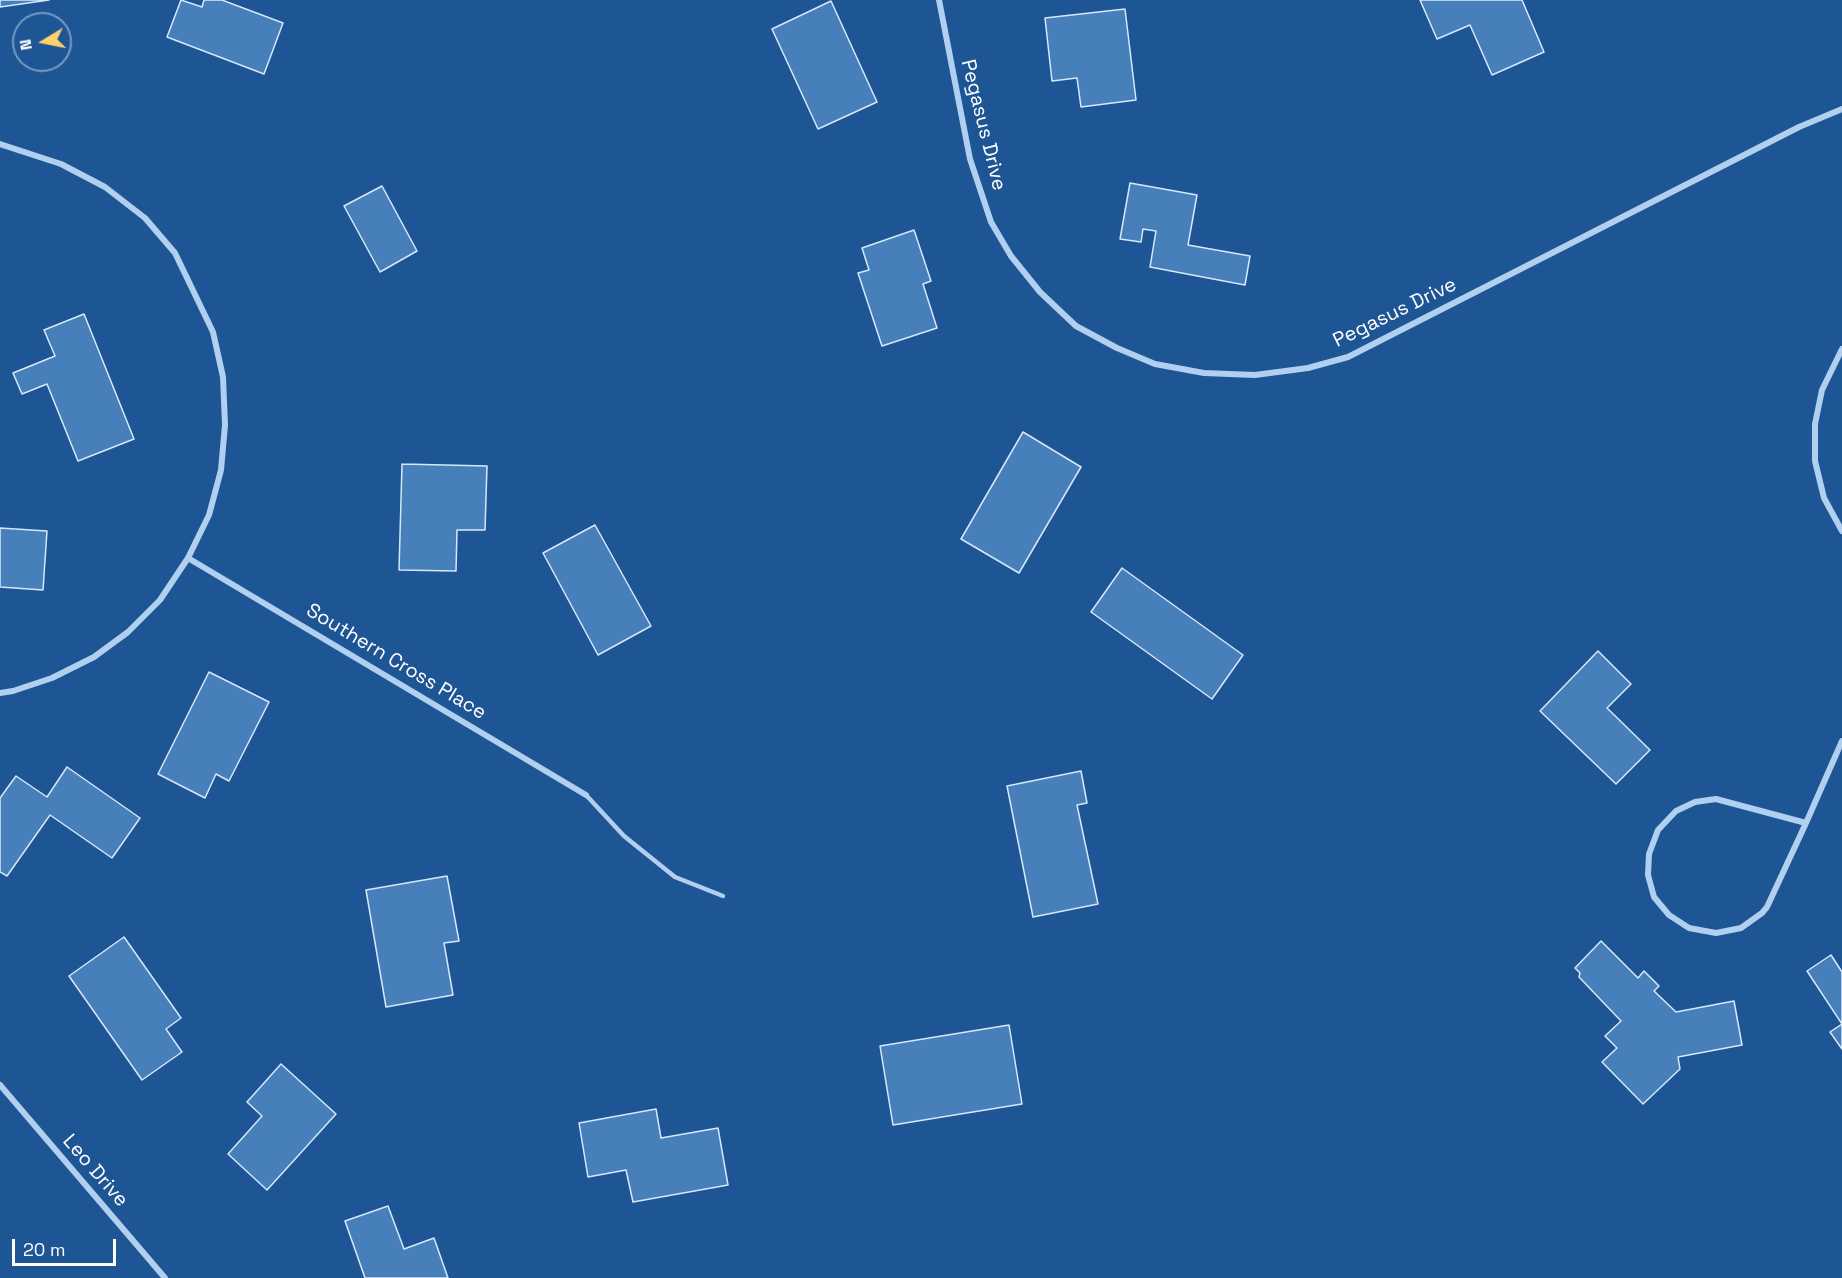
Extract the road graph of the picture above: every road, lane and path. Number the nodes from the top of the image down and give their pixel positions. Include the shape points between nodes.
1 (939, 0) edge
2 (1842, 109) edge
3 (0, 144) edge
4 (1842, 349) edge
5 (1842, 531) edge
6 (188, 558) junction
7 (0, 693) edge
8 (1842, 741) edge
9 (586, 795) joint
10 (1806, 823) junction
11 (723, 896) dead end
12 (0, 1085) edge
13 (165, 1278) edge

1 - 2 street, Pegasus Drive via 970,159 991,222 1011,256 1040,292 1076,326 1155,364 1204,373 1266,374 1348,357 1799,127
3 - 6 street via 61,164 105,187 145,219 175,253 196,293 213,332 223,377 225,425 221,470 209,515
4 - 5 street via 1822,390 1815,424 1815,461 1824,498
6 - 7 street via 160,600 128,632 94,657 52,678
6 - 9 street, Southern Cross Place
8 - 10 street
9 - 11 lane via 624,836 675,877
10 - 10 street via 1767,907 1741,928 1716,933 1689,928 1669,915 1654,897 1648,875 1649,854 1658,830 1676,811 1695,802 1716,799
12 - 13 street, Leo Drive

